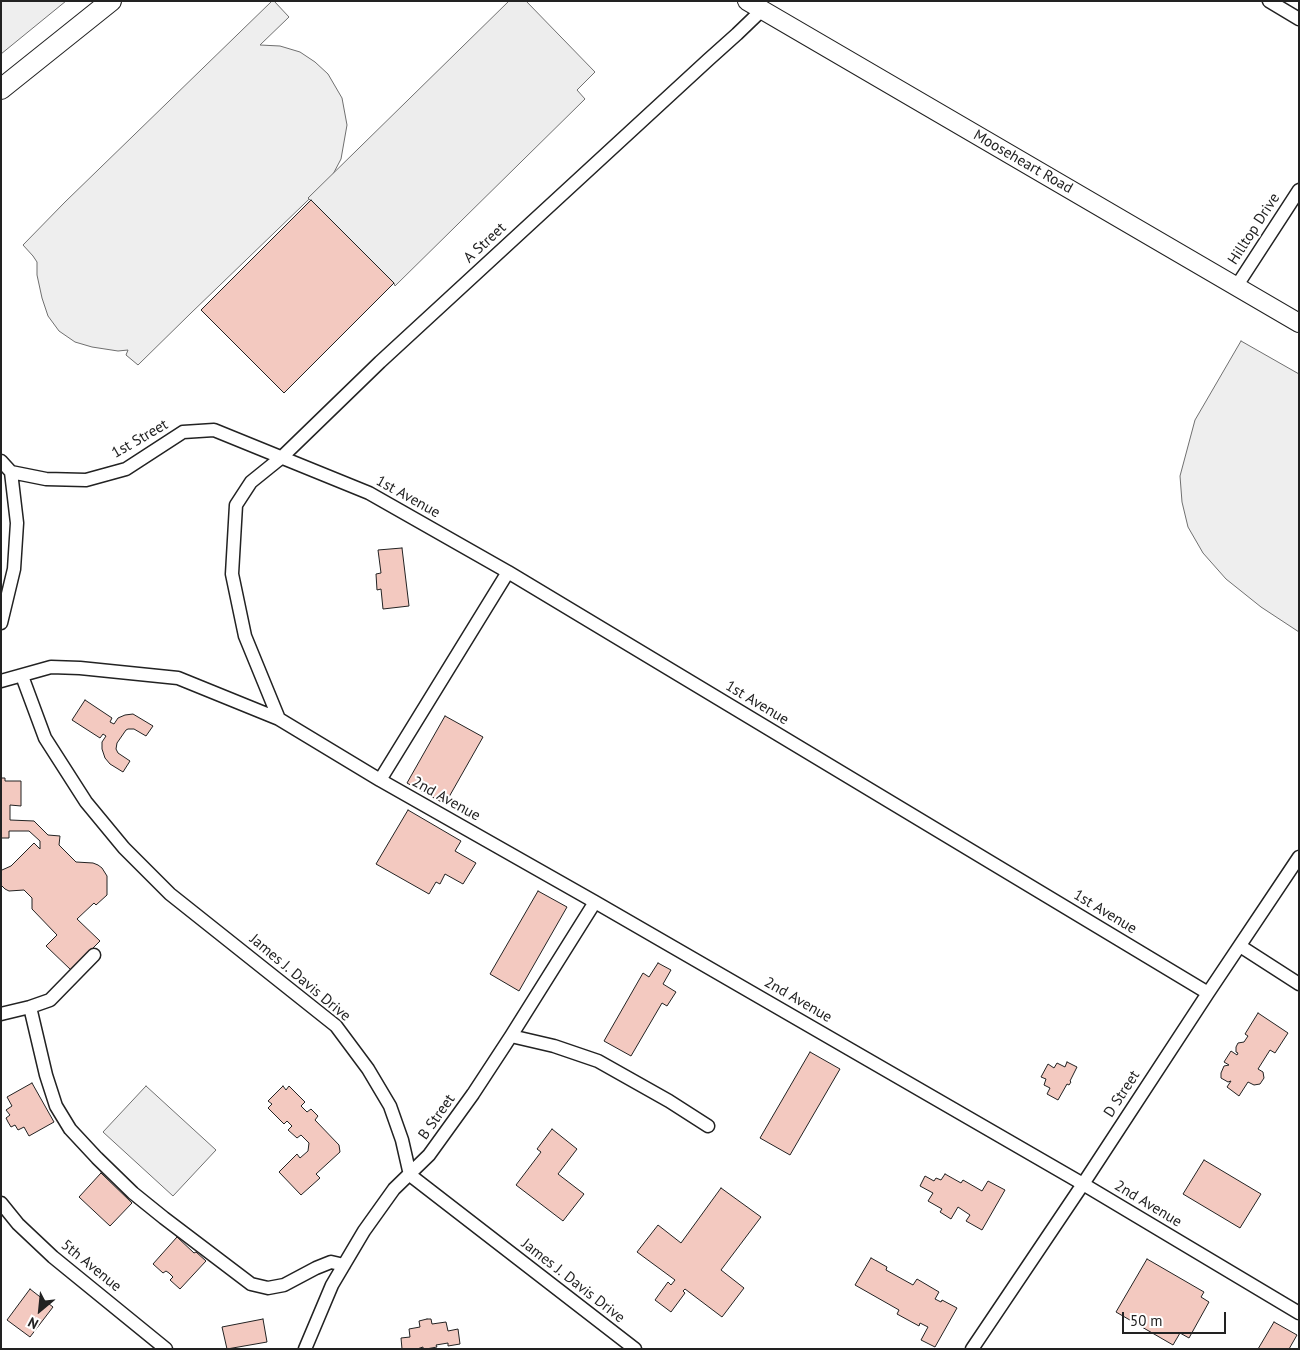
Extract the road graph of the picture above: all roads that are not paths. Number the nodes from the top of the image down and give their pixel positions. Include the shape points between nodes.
1 (111, 1) edge
2 (1269, 1) edge
3 (755, 6) edge
4 (1299, 19) edge
5 (1, 90) edge
6 (1299, 190) edge
7 (1236, 287) junction
8 (1299, 323) edge
9 (282, 457) junction
10 (1, 461) edge
11 (11, 472) junction
12 (508, 572) junction
13 (1, 623) edge
14 (22, 676) junction
15 (1, 681) edge
16 (279, 719) junction
17 (380, 780) junction
18 (1299, 857) edge
19 (595, 902) junction
20 (1240, 946) junction
21 (94, 955) dead end
22 (1299, 984) edge
23 (1208, 993) junction
24 (30, 1007) junction
25 (1, 1014) edge
26 (511, 1036) junction
27 (708, 1126) dead end
28 (410, 1175) junction
29 (1083, 1184) junction
30 (1, 1203) edge
31 (344, 1265) junction
32 (1299, 1313) edge
33 (166, 1349) edge
34 (305, 1349) edge
35 (634, 1349) edge
36 (972, 1349) edge

1 - 5 main road
2 - 4 street
3 - 7 main road, Mooseheart Road
3 - 9 street, A Street via 737,34 380,362
6 - 7 street, Hilltop Drive
7 - 8 main road, Mooseheart Road
9 - 11 street, 1st Street via 214,430 183,432 126,469 86,480 46,479
9 - 12 street, 1st Avenue via 369,493
9 - 16 street, A Street via 251,482 236,505 232,574 245,636
10 - 11 street
11 - 13 street via 16,524 14,569
12 - 17 street
12 - 23 street, 1st Avenue
14 - 15 street
14 - 16 street, 2nd Avenue via 51,667 178,678
14 - 28 street, James J. Davis Drive via 45,738 86,802 124,848 170,894 336,1026 390,1106
16 - 17 street, 2nd Avenue
17 - 19 street, 2nd Avenue
18 - 20 street, D Street
19 - 26 street, B Street
19 - 29 street, 2nd Avenue
20 - 22 street
20 - 23 street, D Street
21 - 24 street via 50,1000
23 - 29 street, D Street
24 - 25 street
24 - 31 street via 56,1106 70,1129 133,1193 250,1284 268,1288 284,1285 331,1262
26 - 27 street via 598,1061
26 - 28 street, B Street via 430,1156
28 - 31 street, B Street via 394,1189
28 - 35 street, James J. Davis Drive
29 - 32 street, 2nd Avenue
29 - 36 street, D Street
30 - 33 street, 5th Avenue via 53,1257
31 - 34 street, B Street

